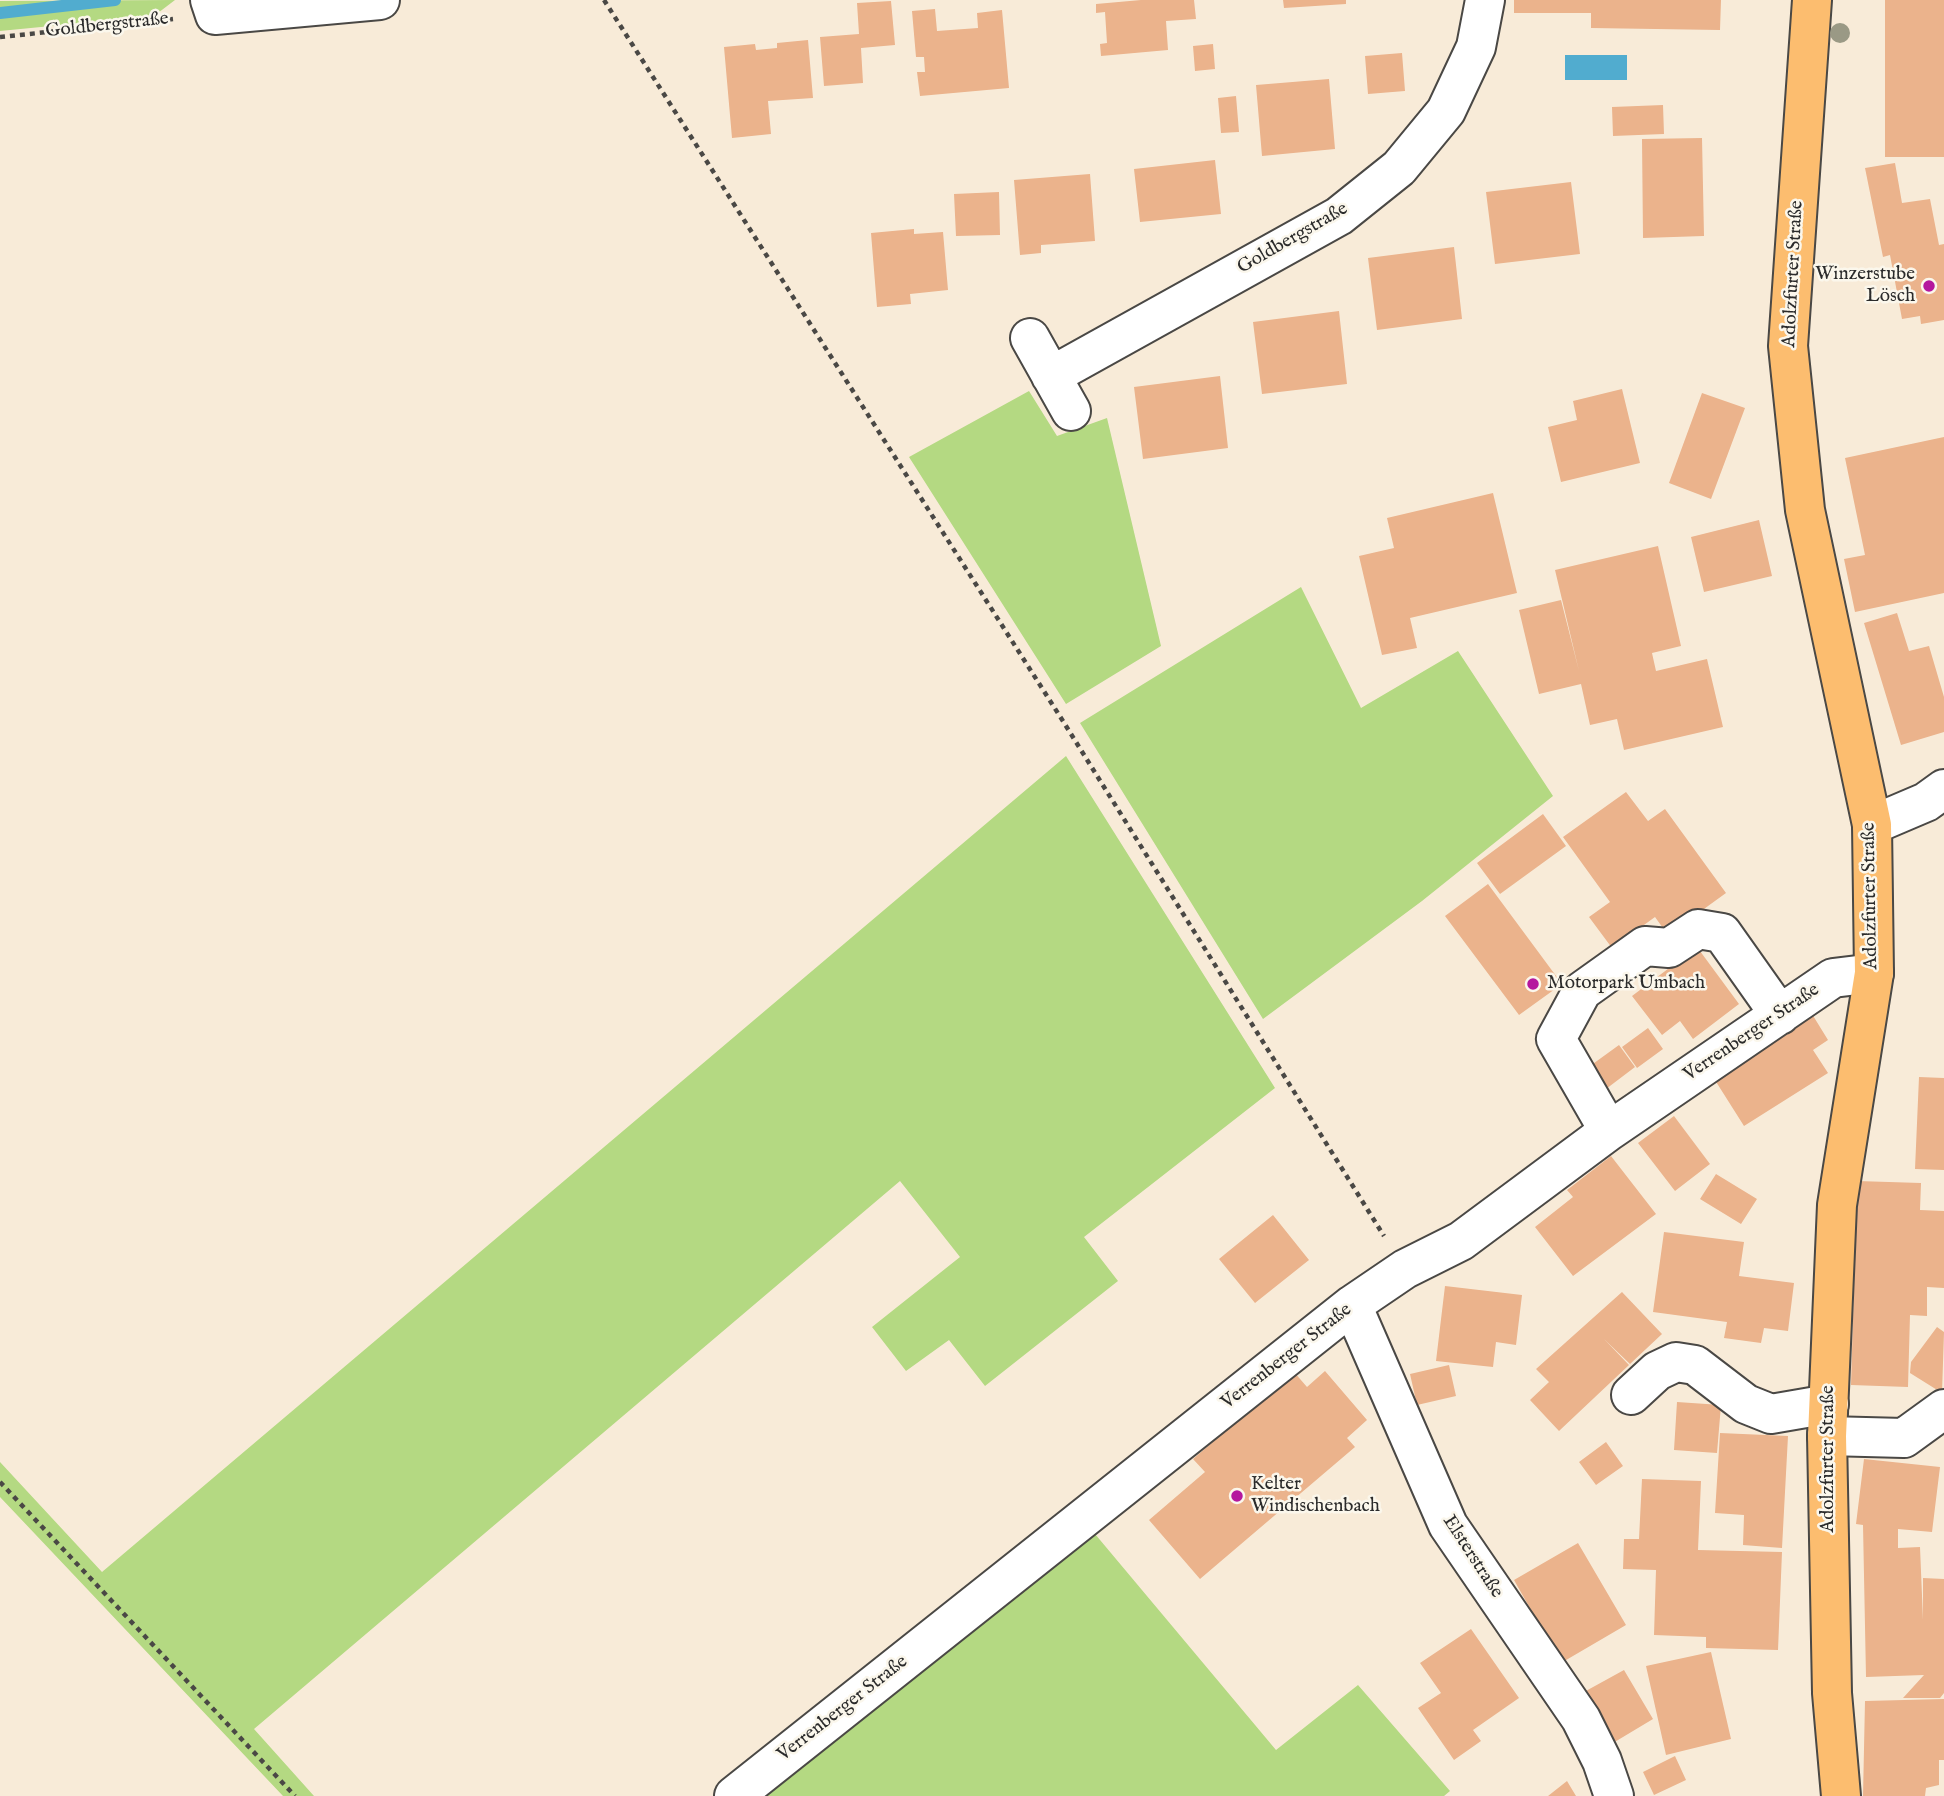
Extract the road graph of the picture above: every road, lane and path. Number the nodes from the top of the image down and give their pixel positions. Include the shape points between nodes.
1 (380, 0) edge
2 (604, 0) edge
3 (1485, 0) edge
4 (1812, 0) edge
5 (212, 7) edge
6 (0, 37) edge
7 (1030, 338) dead end
8 (1051, 376) junction
9 (1071, 411) dead end
10 (1938, 801) edge
11 (1872, 825) junction
12 (1874, 973) junction
13 (1780, 1015) junction
14 (1609, 1131) junction
15 (1405, 1269) junction
16 (1352, 1305) junction
17 (1631, 1395) dead end
18 (1944, 1409) edge
19 (1828, 1420) junction
20 (0, 1482) edge
21 (295, 1796) edge
22 (734, 1796) edge
23 (1614, 1796) edge
24 (1841, 1796) edge

1 - 5 street
2 - 15 path via 1054,706
3 - 8 street, Goldbergstraße via 1476,47 1446,111 1399,168 1339,216
4 - 11 main road, Adolzfurter Straße via 1788,346 1805,510
5 - 6 path, Goldbergstraße
7 - 8 street
8 - 9 street
10 - 11 street
11 - 12 main road, Adolzfurter Straße
12 - 13 street, Verrenberger Straße via 1833,978
12 - 19 main road, Adolzfurter Straße via 1836,1205
13 - 14 street, Verrenberger Straße
13 - 14 street via 1722,933 1698,929 1669,948 1645,946 1582,991 1556,1039
14 - 15 street, Verrenberger Straße via 1461,1241
15 - 16 street, Verrenberger Straße
16 - 22 street, Verrenberger Straße
16 - 23 street, Elsterstraße via 1448,1525 1580,1719 1602,1760
17 - 19 street via 1657,1371 1676,1362 1695,1364 1746,1404 1771,1414
18 - 19 street via 1904,1438
19 - 24 main road, Adolzfurter Straße via 1832,1693
20 - 21 path

